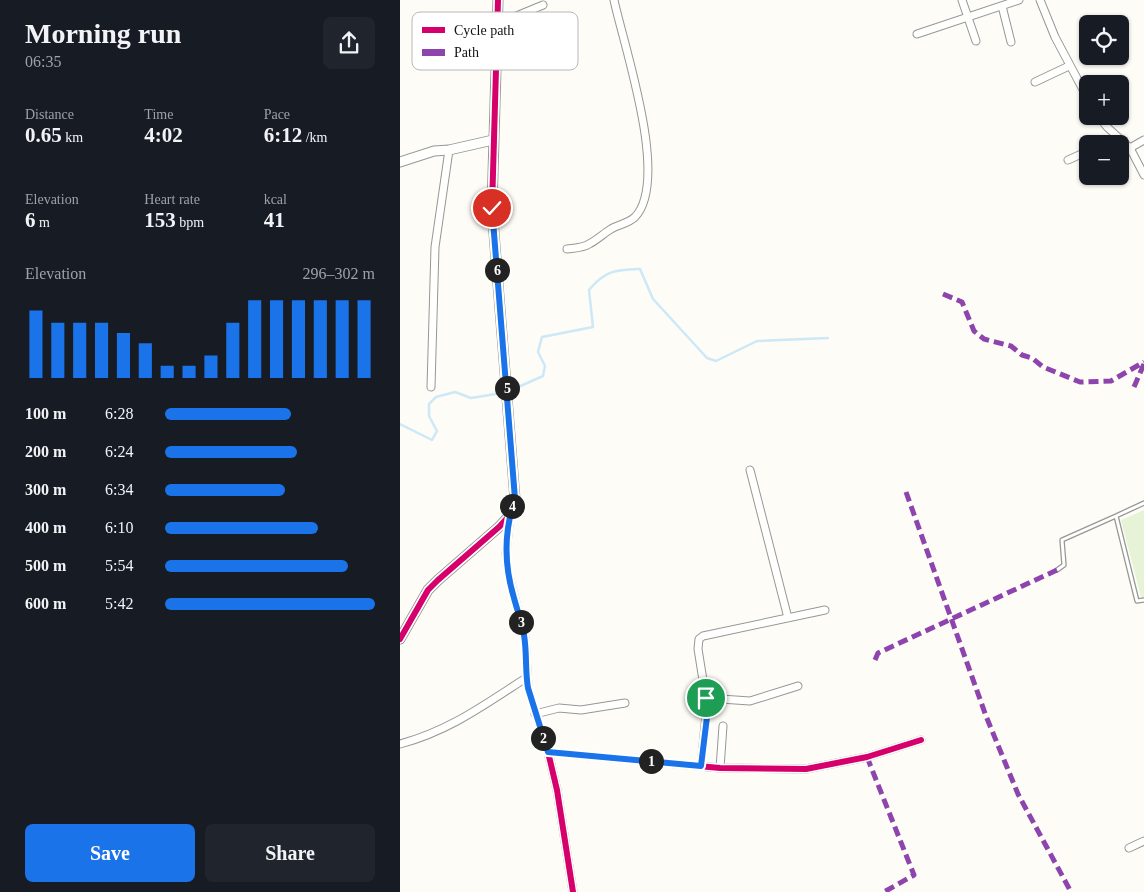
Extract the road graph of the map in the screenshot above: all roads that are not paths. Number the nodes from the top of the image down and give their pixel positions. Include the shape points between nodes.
1 (614, 0) edge
2 (962, 0) edge
3 (1019, 0) edge
4 (1040, 0) edge
5 (543, 5) dead end
6 (1002, 6) junction
7 (526, 12) edge
8 (968, 17) junction
9 (916, 34) dead end
10 (976, 41) dead end
11 (1011, 42) dead end
12 (1069, 66) junction
13 (495, 70) edge
14 (1036, 82) dead end
15 (1079, 83) edge
16 (1107, 125) edge
17 (1116, 135) edge
18 (493, 140) junction
19 (1144, 140) edge
20 (1130, 148) joint
21 (449, 150) junction
22 (1079, 155) edge
23 (1068, 160) dead end
24 (400, 162) edge
25 (1144, 175) edge
26 (567, 249) dead end
27 (431, 387) dead end
28 (750, 470) dead end
29 (1144, 503) edge
30 (510, 514) junction
31 (1116, 516) junction
32 (1057, 570) dead end
33 (1144, 600) edge
34 (825, 610) dead end
35 (788, 618) junction
36 (400, 639) edge
37 (526, 678) junction
38 (798, 686) dead end
39 (706, 698) junction
40 (625, 703) dead end
41 (535, 714) junction
42 (723, 726) dead end
43 (921, 740) dead end
44 (400, 744) edge
45 (548, 752) junction
46 (701, 766) junction
47 (720, 768) junction
48 (1144, 840) edge
49 (1129, 848) dead end
50 (573, 892) edge

1 - 26 street via 646,136 646,195 635,217 587,246
2 - 8 street
3 - 6 street
4 - 12 street
5 - 7 street
6 - 8 street
6 - 11 street
8 - 9 street
8 - 10 street
12 - 14 street
12 - 15 street
13 - 18 street
16 - 17 street
18 - 21 street
18 - 30 street via 492,208 515,499
19 - 20 street
20 - 25 street
21 - 24 street via 434,151
21 - 27 street via 435,246
22 - 23 street
28 - 35 street
29 - 31 lane
30 - 36 street via 428,590
30 - 37 street via 506,553 525,638
31 - 32 lane via 1062,540 1064,565
31 - 33 lane via 1137,601
34 - 35 street
35 - 39 street via 699,639
37 - 41 street
37 - 44 street via 449,727
38 - 39 street via 750,701
39 - 46 street
40 - 41 street via 581,710 559,708
41 - 45 street
42 - 47 street
43 - 47 street via 868,757 806,769
45 - 46 street
45 - 50 street
46 - 47 street
48 - 49 street

